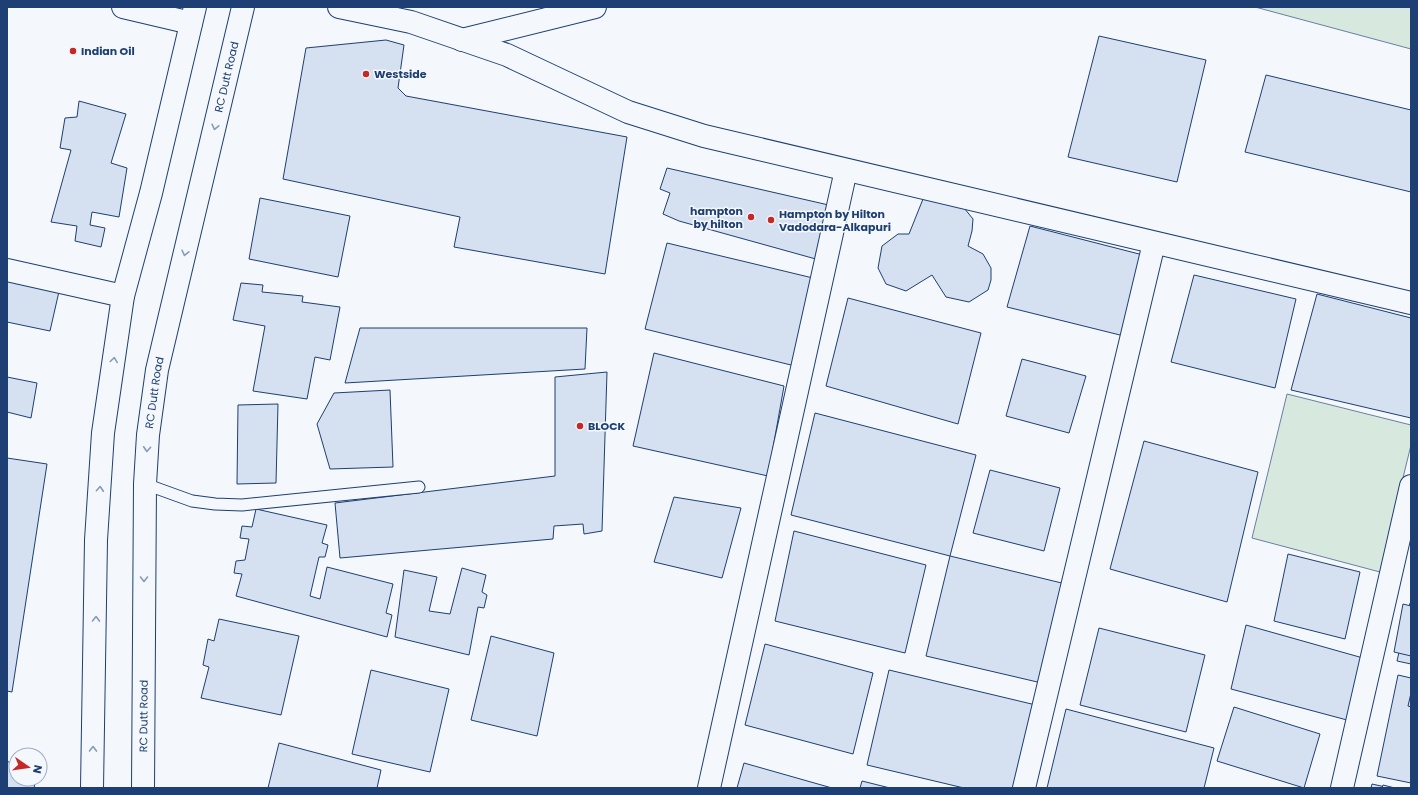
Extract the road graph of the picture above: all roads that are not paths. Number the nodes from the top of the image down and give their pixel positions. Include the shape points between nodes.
1 (123, 7) edge
2 (243, 7) edge
3 (339, 7) edge
4 (595, 7) edge
5 (193, 15) edge
6 (462, 40) junction
7 (846, 170) junction
8 (1154, 243) junction
9 (7, 270) edge
10 (123, 296) junction
11 (1411, 304) edge
12 (145, 484) junction
13 (1411, 486) edge
14 (420, 487) dead end
15 (92, 788) edge
16 (143, 788) edge
17 (710, 788) edge
18 (1024, 788) edge
19 (1342, 788) edge

1 - 5 street
2 -> 12 street, RC Dutt Road via 157,370 148,436
3 - 6 street via 411,22
4 - 6 street
5 - 10 street via 151,193
6 - 7 street via 507,55 628,112 704,136
7 - 8 street
7 - 17 street
8 - 11 street
8 - 18 street
9 - 10 street
15 -> 10 street via 97,533 103,433
12 - 14 lane via 192,502 242,505
12 -> 16 street, RC Dutt Road
13 - 19 street

